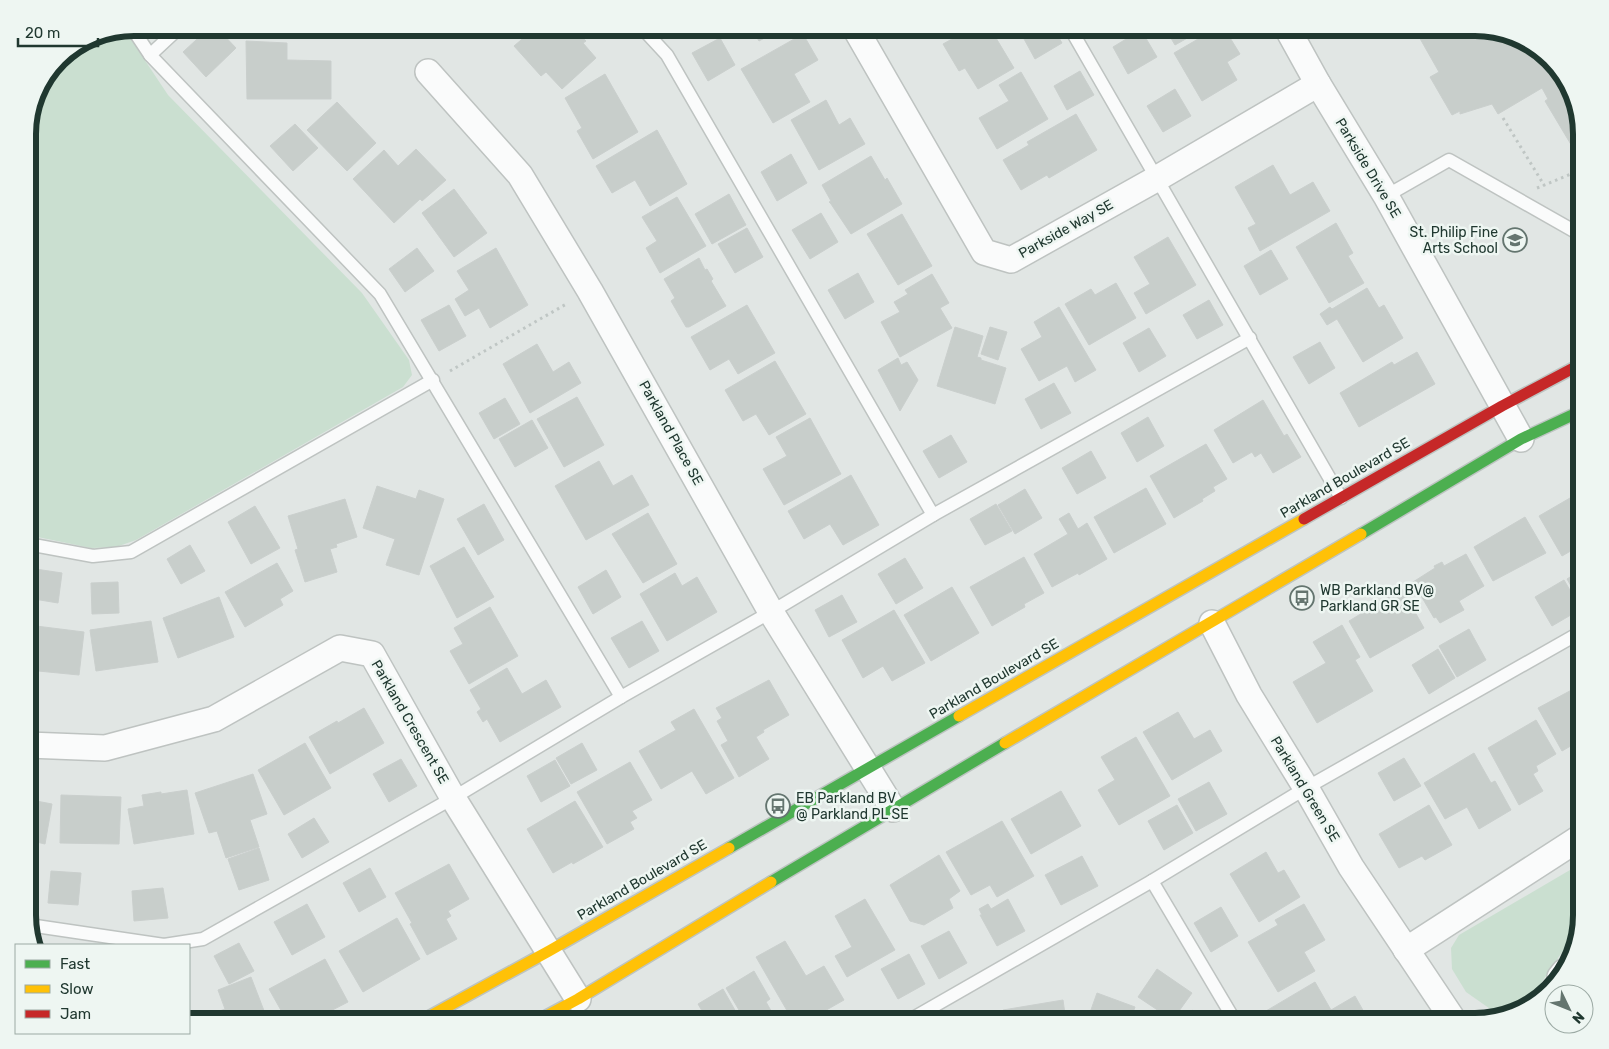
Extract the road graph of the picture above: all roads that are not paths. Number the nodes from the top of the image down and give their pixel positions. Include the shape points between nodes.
1 (137, 36) edge
2 (170, 36) edge
3 (650, 36) edge
4 (860, 36) edge
5 (1075, 36) edge
6 (1291, 36) edge
7 (150, 55) junction
8 (428, 72) dead end
9 (1318, 84) junction
10 (1156, 179) junction
11 (1386, 196) junction
12 (1573, 231) edge
13 (1250, 338) junction
14 (1573, 369) edge
15 (433, 380) junction
16 (1502, 406) junction
17 (1573, 415) edge
18 (1521, 439) junction
19 (1341, 498) junction
20 (933, 516) junction
21 (36, 545) edge
22 (771, 612) junction
23 (1212, 623) junction
24 (1573, 637) edge
25 (621, 697) junction
26 (36, 745) edge
27 (868, 768) junction
28 (1306, 788) junction
29 (453, 798) junction
30 (893, 809) junction
31 (1573, 843) edge
32 (1152, 881) junction
33 (37, 926) edge
34 (157, 944) edge
35 (170, 944) edge
36 (1406, 950) junction
37 (549, 951) junction
38 (578, 999) junction
39 (437, 1013) edge
40 (553, 1013) edge
41 (924, 1013) edge
42 (1229, 1013) edge
43 (1448, 1013) edge

1 - 7 lane
2 - 7 lane
3 - 20 lane via 667,54
4 - 10 street, Parkside Way SE via 984,252 1011,260
5 - 10 lane
6 - 9 street, Parkside Drive SE
7 - 15 lane via 380,294
8 - 22 street, Parkland Place SE via 520,175 590,291
9 - 10 street, Parkside Way SE
9 - 11 street, Parkside Drive SE
10 - 13 lane
11 - 12 lane via 1449,160
11 - 16 street, Parkside Drive SE
13 - 19 lane
13 - 20 lane
14 - 16 street, Parkland Boulevard SE
15 - 21 lane via 130,552 93,556
15 - 25 lane
16 - 18 street, Parkside Drive SE
16 - 19 street, Parkland Boulevard SE
17 - 18 street
18 - 23 street
19 - 27 street, Parkland Boulevard SE
20 - 22 lane
22 - 25 lane
22 - 27 street, Parkland Place SE
23 - 28 street, Parkland Green SE via 1249,695
23 - 30 street
24 - 28 lane
25 - 29 lane
26 - 29 street, Parkland Crescent SE via 104,748 214,720 340,648 372,654
27 - 30 street, Parkland Place SE
27 - 37 street, Parkland Boulevard SE
28 - 32 lane
28 - 36 street, Parkland Green SE via 1351,867
29 - 35 lane via 203,939
29 - 37 street, Parkland Crescent SE
30 - 38 street
31 - 36 street
32 - 41 lane
32 - 42 lane
33 - 34 lane
36 - 43 street, Parkland Green SE
37 - 38 street, Parkland Crescent SE
37 - 39 street, Parkland Boulevard SE
38 - 40 street

